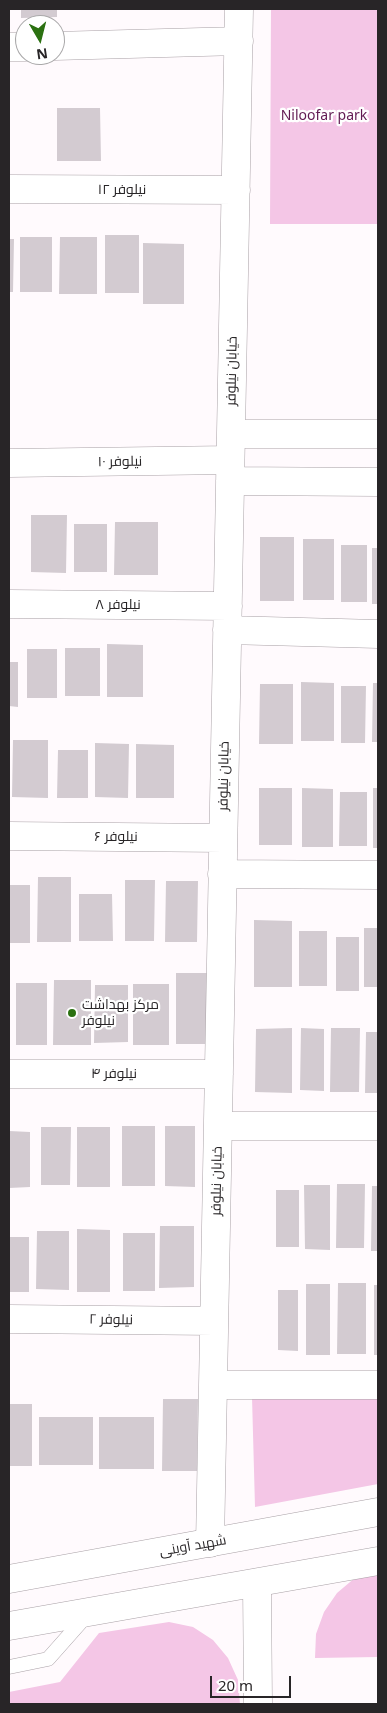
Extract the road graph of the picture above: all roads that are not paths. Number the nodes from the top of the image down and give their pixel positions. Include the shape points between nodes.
1 (239, 9) edge
2 (239, 41) junction
3 (65, 46) edge
4 (9, 189) edge
5 (236, 190) junction
6 (378, 434) edge
7 (231, 459) junction
8 (9, 463) edge
9 (378, 482) edge
10 (9, 604) edge
11 (227, 618) junction
12 (378, 634) edge
13 (9, 836) edge
14 (223, 838) junction
15 (222, 874) junction
16 (378, 875) edge
17 (9, 1074) edge
18 (219, 1074) junction
19 (218, 1126) junction
20 (378, 1126) edge
21 (9, 1319) edge
22 (214, 1321) junction
23 (378, 1385) edge
24 (212, 1386) junction
25 (378, 1512) edge
26 (210, 1543) junction
27 (378, 1561) edge
28 (9, 1579) edge
29 (257, 1583) junction
30 (90, 1612) junction
31 (9, 1626) edge
32 (9, 1667) edge
33 (258, 1704) edge

1 - 2 street, خیابان نیلوفر
2 - 3 street
2 - 5 street, خیابان نیلوفر
4 - 5 street, نیلوفر ۱۲
5 - 7 street, خیابان نیلوفر
6 - 7 street
7 - 8 street, نیلوفر ۱۰
7 - 9 street
7 - 11 street, خیابان نیلوفر
10 - 11 street, نیلوفر ۸
11 - 12 street, نیلوفر ۸
11 - 14 street, خیابان نیلوفر
13 - 14 street, نیلوفر ۶
14 - 15 street, خیابان نیلوفر
15 - 16 street
15 - 18 street, خیابان نیلوفر
17 - 18 street, نیلوفر ۴
18 - 19 street, خیابان نیلوفر
19 - 20 street
19 - 22 street, خیابان نیلوفر
21 - 22 street, نیلوفر ۲
22 - 24 street, خیابان نیلوفر
23 - 24 street
24 - 26 street, خیابان نیلوفر
25 - 26 street, شهید آوینی
26 - 28 street, شهید آوینی
27 - 29 street
29 - 30 street
29 - 33 street
30 - 31 street
30 - 32 lane via 48,1659

